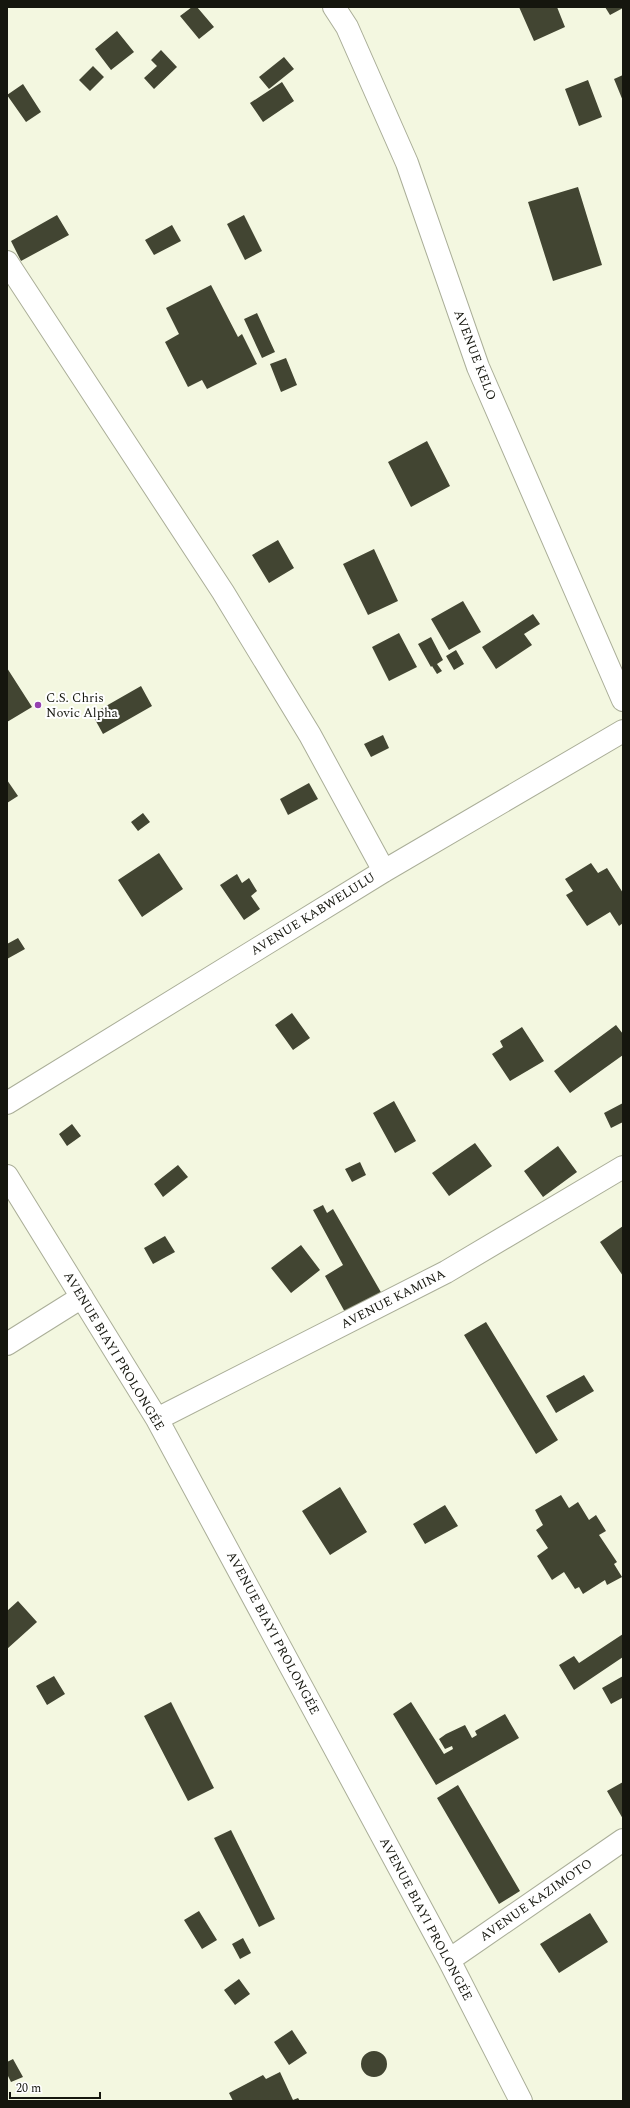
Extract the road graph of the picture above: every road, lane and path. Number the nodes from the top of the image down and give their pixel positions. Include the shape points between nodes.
1 (334, 7) edge
2 (7, 262) edge
3 (623, 700) edge
4 (623, 731) edge
5 (384, 871) junction
6 (7, 1103) edge
7 (623, 1167) edge
8 (7, 1176) edge
9 (82, 1297) junction
10 (7, 1344) edge
11 (157, 1419) junction
12 (623, 1840) edge
13 (449, 1960) junction
14 (520, 2101) edge

1 - 3 street, AVENUE KELO via 346,27 407,163 478,367
2 - 5 street via 223,592 310,735
4 - 5 street, AVENUE KABWELULU
5 - 6 street, AVENUE KABWELULU
7 - 11 street, AVENUE KAMINA via 446,1272
8 - 9 street, AVENUE BIAYI PROLONGÉE
9 - 10 street
9 - 11 street, AVENUE BIAYI PROLONGÉE
11 - 13 street, AVENUE BIAYI PROLONGÉE
12 - 13 street, AVENUE KAZIMOTO
13 - 14 street, AVENUE BIAYI PROLONGÉE

